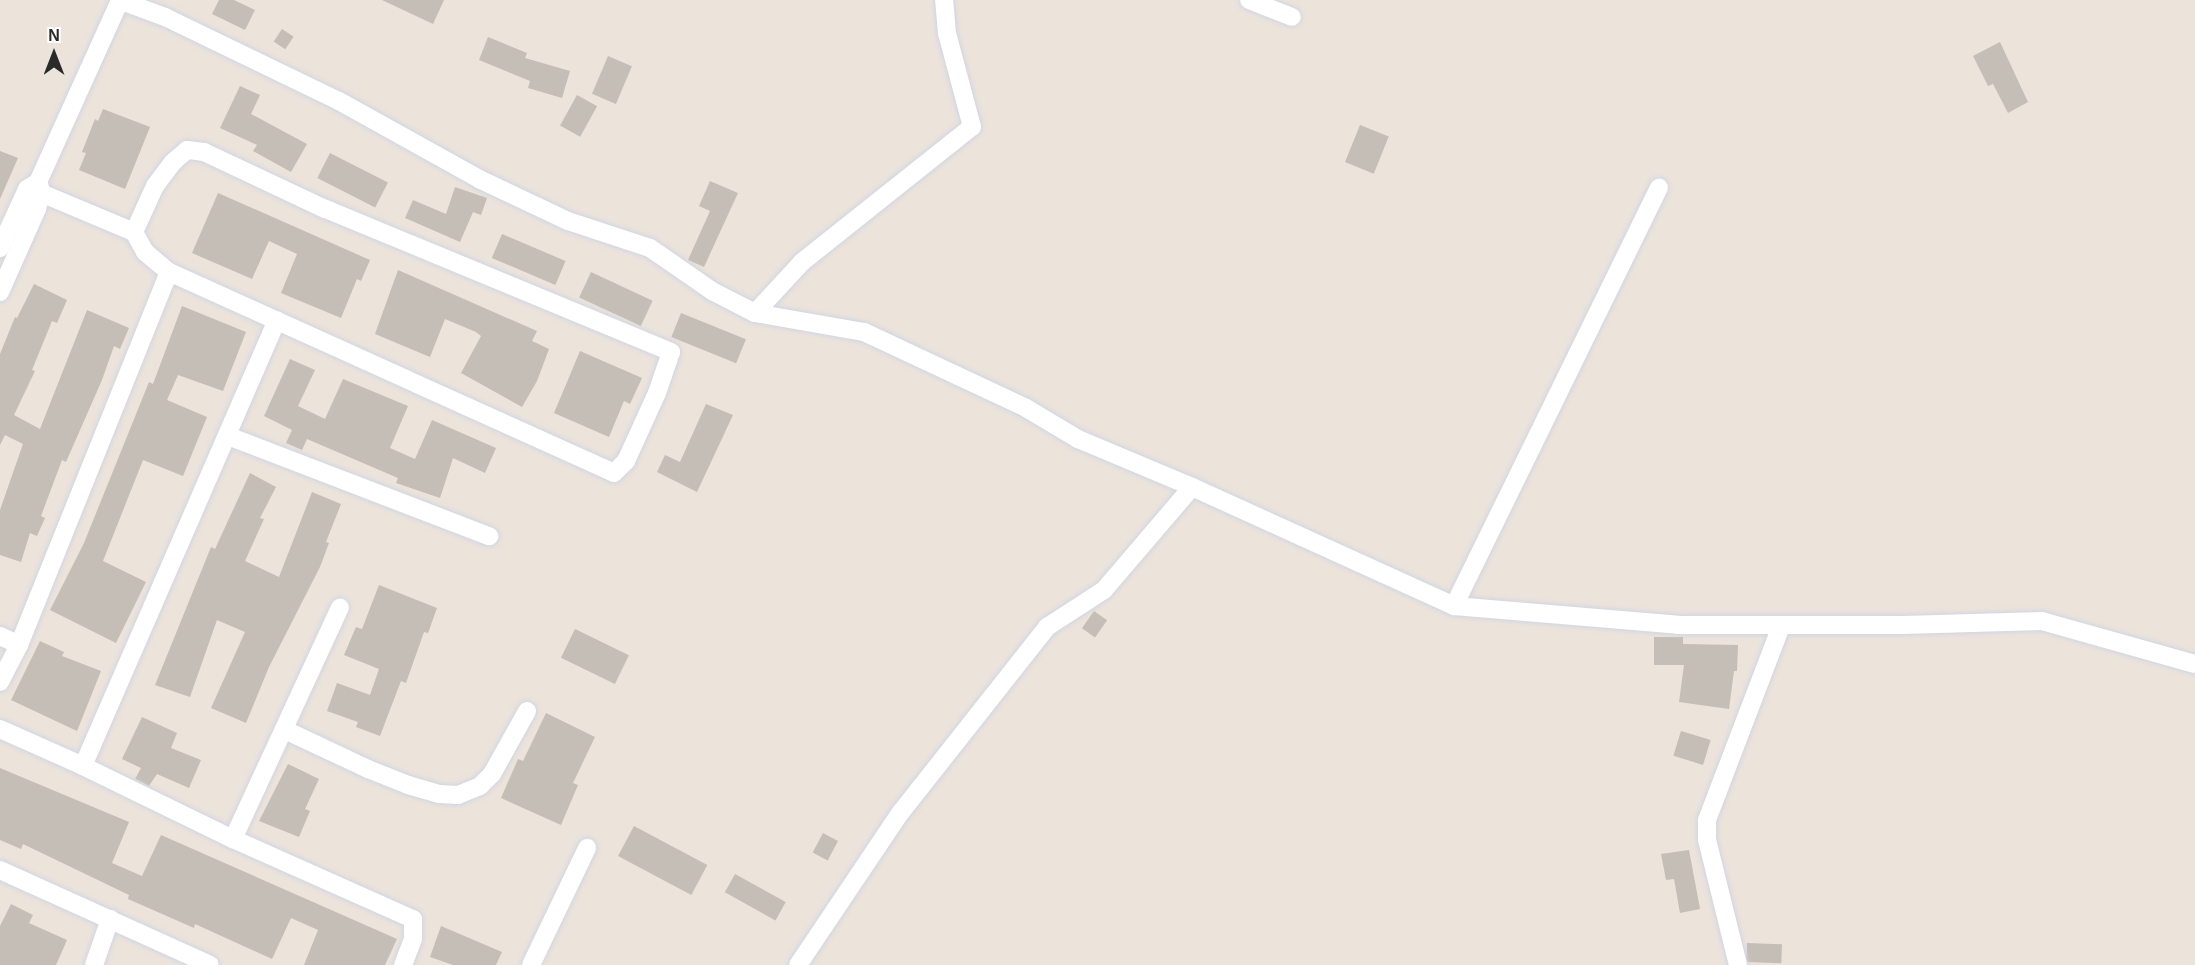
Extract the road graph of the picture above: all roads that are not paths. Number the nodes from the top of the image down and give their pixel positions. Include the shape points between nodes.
1 (119, 0) edge
2 (944, 0) edge
3 (1249, 0) edge
4 (1292, 17) dead end
5 (39, 187) junction
6 (1659, 188) dead end
7 (134, 232) junction
8 (0, 248) edge
9 (169, 272) junction
10 (0, 292) edge
11 (755, 313) junction
12 (277, 320) junction
13 (228, 436) junction
14 (1192, 487) junction
15 (489, 536) dead end
16 (1454, 606) junction
17 (340, 607) dead end
18 (1781, 626) junction
19 (0, 636) edge
20 (19, 645) junction
21 (2195, 664) edge
22 (0, 682) edge
23 (527, 711) dead end
24 (0, 729) edge
25 (285, 730) junction
26 (83, 766) junction
27 (232, 839) junction
28 (587, 848) dead end
29 (0, 870) edge
30 (110, 920) junction
31 (94, 965) edge
32 (210, 965) edge
33 (403, 965) edge
34 (531, 965) edge
35 (798, 965) edge
36 (1738, 965) edge

1 - 5 street
1 - 11 street via 165,17 339,101 479,180 568,221 650,248 712,291
2 - 11 street via 947,33 972,128 802,262
3 - 4 street
5 - 7 street
5 - 8 street via 27,189
5 - 10 street via 37,208
6 - 16 street
7 - 9 street via 144,252
7 - 12 street via 155,186 173,162 188,150 204,152 325,209 671,352 626,461 614,473
9 - 12 street
9 - 20 street
11 - 14 street via 864,332 1026,408 1078,439
12 - 13 street
13 - 15 street
13 - 26 street
14 - 16 street
14 - 35 street via 1104,590 1047,627 901,812
16 - 18 street via 1678,625
17 - 25 street
18 - 21 street via 2042,621
18 - 36 street via 1707,820 1707,840
19 - 20 street
20 - 22 street
23 - 25 street via 492,774 480,786 458,795 408,785
24 - 26 street
25 - 27 street
26 - 27 street
27 - 33 street via 413,920 413,939
28 - 34 street
29 - 30 street
30 - 31 street
30 - 32 street

